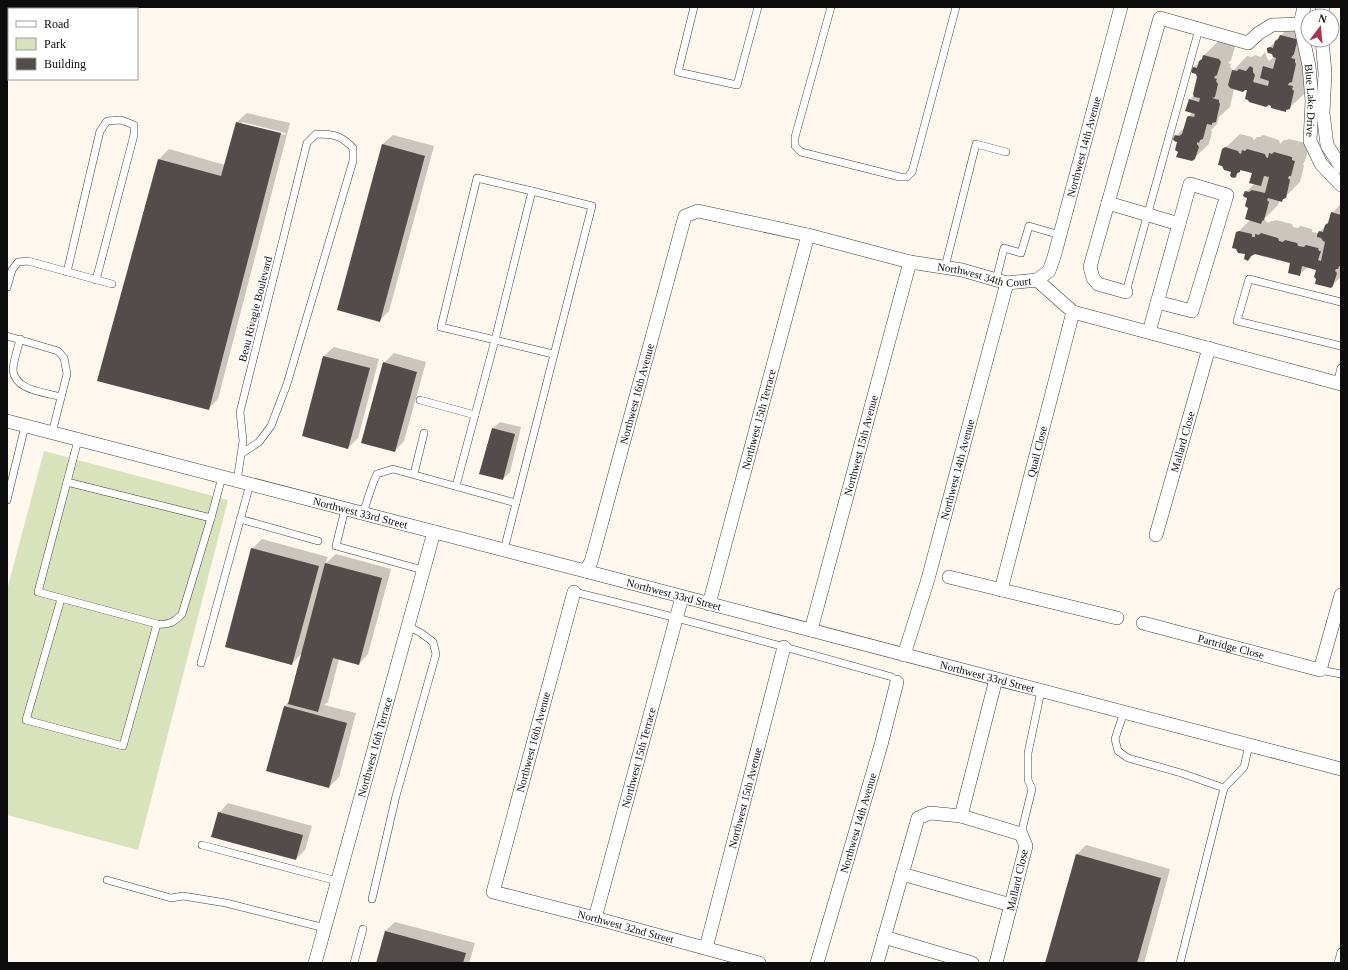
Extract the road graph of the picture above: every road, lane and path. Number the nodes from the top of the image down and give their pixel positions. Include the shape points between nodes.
1 (694, 7) edge
2 (758, 7) edge
3 (831, 7) edge
4 (956, 7) edge
5 (1120, 7) edge
6 (1300, 24) edge
7 (1199, 29) junction
8 (1305, 48) edge
9 (1323, 48) edge
10 (1006, 152) dead end
11 (1341, 167) edge
12 (1341, 185) edge
13 (532, 191) junction
14 (1108, 204) junction
15 (1148, 215) junction
16 (685, 216) joint
17 (1179, 224) junction
18 (808, 235) junction
19 (1060, 235) junction
20 (910, 262) junction
21 (945, 267) junction
22 (67, 272) junction
23 (96, 280) junction
24 (1037, 280) junction
25 (1001, 281) junction
26 (112, 284) dead end
27 (7, 287) edge
28 (1126, 292) joint
29 (1157, 302) junction
30 (1341, 302) edge
31 (1073, 312) junction
32 (1149, 332) junction
33 (7, 336) edge
34 (20, 339) junction
35 (495, 340) junction
36 (1341, 346) edge
37 (1209, 348) junction
38 (553, 354) junction
39 (1341, 368) edge
40 (1339, 384) edge
41 (61, 397) junction
42 (420, 400) dead end
43 (475, 415) junction
44 (7, 421) edge
45 (25, 426) junction
46 (424, 432) dead end
47 (52, 433) junction
48 (78, 440) junction
49 (241, 454) junction
50 (414, 474) junction
51 (222, 477) junction
52 (237, 481) junction
53 (67, 482) junction
54 (250, 484) junction
55 (456, 486) junction
56 (7, 500) edge
57 (516, 503) junction
58 (345, 509) junction
59 (363, 513) junction
60 (211, 518) junction
61 (240, 519) junction
62 (434, 532) junction
63 (1156, 535) dead end
64 (318, 540) dead end
65 (504, 550) junction
66 (423, 570) junction
67 (585, 571) junction
68 (949, 577) dead end
69 (1001, 590) junction
70 (574, 592) joint
71 (1341, 595) edge
72 (682, 597) junction
73 (61, 599) junction
74 (709, 604) junction
75 (676, 617) junction
76 (1117, 618) dead end
77 (1142, 623) dead end
78 (156, 624) junction
79 (408, 626) junction
80 (811, 630) junction
81 (784, 647) junction
82 (904, 654) junction
83 (201, 663) dead end
84 (1320, 670) junction
85 (1341, 674) edge
86 (996, 679) junction
87 (897, 682) joint
88 (1041, 691) junction
89 (1124, 712) junction
90 (1249, 745) junction
91 (1341, 770) edge
92 (1224, 788) junction
93 (961, 816) junction
94 (1021, 834) junction
95 (202, 845) dead end
96 (902, 874) junction
97 (107, 880) dead end
98 (337, 881) junction
99 (493, 892) joint
100 (372, 899) dead end
101 (1011, 905) junction
102 (595, 918) junction
103 (325, 928) junction
104 (363, 929) dead end
105 (884, 937) junction
106 (706, 948) junction
107 (1341, 952) edge
108 (315, 963) edge
109 (354, 963) edge
110 (759, 963) edge
111 (818, 963) edge
112 (877, 963) edge
113 (972, 963) edge
114 (996, 963) edge
115 (1180, 963) edge
116 (1338, 963) edge

1 - 2 lane via 678,72 737,85
3 - 4 lane via 795,137 795,146 801,152 900,177 907,177 912,172
5 - 19 street, Northwest 14th Avenue
6 - 7 street via 1272,25 1248,43
7 - 14 street via 1160,18
7 - 15 lane
8 - 12 street, Blue Lake Drive via 1312,101 1310,142 1321,164
9 - 11 street, Blue Lake Drive via 1325,73 1322,113 1327,145
10 - 21 lane via 976,144
13 - 35 lane
13 - 35 lane via 477,178 475,185 441,327
13 - 38 lane via 592,206
14 - 15 street
14 - 28 street via 1090,267 1098,284
15 - 17 street
15 - 28 lane
16 - 18 street, Northwest 34th Court via 698,211
16 - 67 street, Northwest 16th Avenue via 591,562
17 - 29 street
17 - 29 street via 1190,184 1227,195 1192,312
18 - 20 street, Northwest 34th Court
18 - 74 street, Northwest 15th Terrace
19 - 24 street, Northwest 14th Avenue via 1049,271
19 - 25 lane via 1029,226 1021,253 1004,248
20 - 21 street, Northwest 34th Court
20 - 80 street, Northwest 15th Avenue
21 - 25 street, Northwest 34th Court
22 - 23 lane
22 - 23 lane via 100,131 107,121 122,120 134,126 134,135
22 - 27 lane via 28,261 18,262 12,270
23 - 26 lane
24 - 25 street, Northwest 34th Court
24 - 31 street, Northwest 34th Court
25 - 82 street, Northwest 14th Avenue via 928,579
29 - 32 street
30 - 36 lane via 1250,279 1236,321
31 - 32 street, Northwest 34th Court
31 - 69 street, Quail Close
32 - 37 street, Northwest 34th Court
33 - 34 lane
34 - 41 lane via 58,351 64,358 67,374
34 - 41 lane via 13,370 16,381 23,386
35 - 38 lane
35 - 43 lane
37 - 40 street, Northwest 34th Court
37 - 63 street, Mallard Close
38 - 57 lane
39 - 40 lane
41 - 47 lane
42 - 43 lane
43 - 55 lane
44 - 45 street, Northwest 33rd Street
45 - 47 street, Northwest 33rd Street
45 - 56 lane
46 - 50 lane
47 - 48 street, Northwest 33rd Street
48 - 51 street, Northwest 33rd Street
48 - 53 lane
49 - 49 lane, Beau Rivagie Boulevard via 243,441 240,412 307,143 316,134 332,134 346,140 353,148 353,161 287,384 271,426 259,442
49 - 52 lane, Beau Rivagie Boulevard
50 - 55 lane
50 - 59 lane via 393,469 377,474
51 - 52 street, Northwest 33rd Street
51 - 60 lane
52 - 54 street, Northwest 33rd Street
53 - 60 lane
53 - 73 lane via 38,592
54 - 58 street, Northwest 33rd Street
54 - 61 lane
55 - 57 lane
57 - 65 lane
58 - 59 street, Northwest 33rd Street
58 - 66 lane via 336,546
59 - 62 street, Northwest 33rd Street
60 - 78 lane via 182,614 175,622
61 - 64 lane
61 - 83 lane
62 - 65 street, Northwest 33rd Street
62 - 66 street, Northwest 16th Terrace
65 - 67 street, Northwest 33rd Street
66 - 79 street, Northwest 16th Terrace
67 - 72 street, Northwest 33rd Street
68 - 69 street
69 - 76 street
70 - 75 lane
70 - 99 street, Northwest 16th Avenue
71 - 84 street
72 - 74 street, Northwest 33rd Street
72 - 75 street, Northwest 15th Terrace
73 - 78 lane
73 - 78 lane via 26,720 123,746
74 - 80 street, Northwest 33rd Street
75 - 81 lane
75 - 102 street, Northwest 15th Terrace
77 - 84 street, Partridge Close
79 - 98 street, Northwest 16th Terrace
79 - 100 lane via 433,642 436,654 396,796
80 - 82 street, Northwest 33rd Street
81 - 87 lane via 892,677
81 - 106 street, Northwest 15th Avenue
82 - 86 street, Northwest 33rd Street
84 - 85 lane
86 - 88 street, Northwest 33rd Street
86 - 93 street
87 - 111 street, Northwest 14th Avenue
88 - 89 street, Northwest 33rd Street
88 - 94 lane via 1028,753 1028,780 1032,789
89 - 90 street, Northwest 33rd Street
89 - 92 lane via 1115,739 1118,751 1128,758
90 - 91 street, Northwest 33rd Street
90 - 92 lane via 1244,767
92 - 115 lane
93 - 94 street, Mallard Close
93 - 96 street, Mallard Close via 930,813 918,818
94 - 101 street, Mallard Close via 1026,846
95 - 98 lane
96 - 101 street
96 - 105 street
97 - 103 lane via 171,898 182,896 226,903
98 - 103 street, Northwest 16th Terrace
99 - 102 street, Northwest 32nd Street
101 - 114 street, Mallard Close
102 - 106 street, Northwest 32nd Street
103 - 108 street, Northwest 16th Terrace
104 - 109 lane
105 - 112 street
105 - 113 street
106 - 110 street, Northwest 32nd Street
107 - 116 lane

